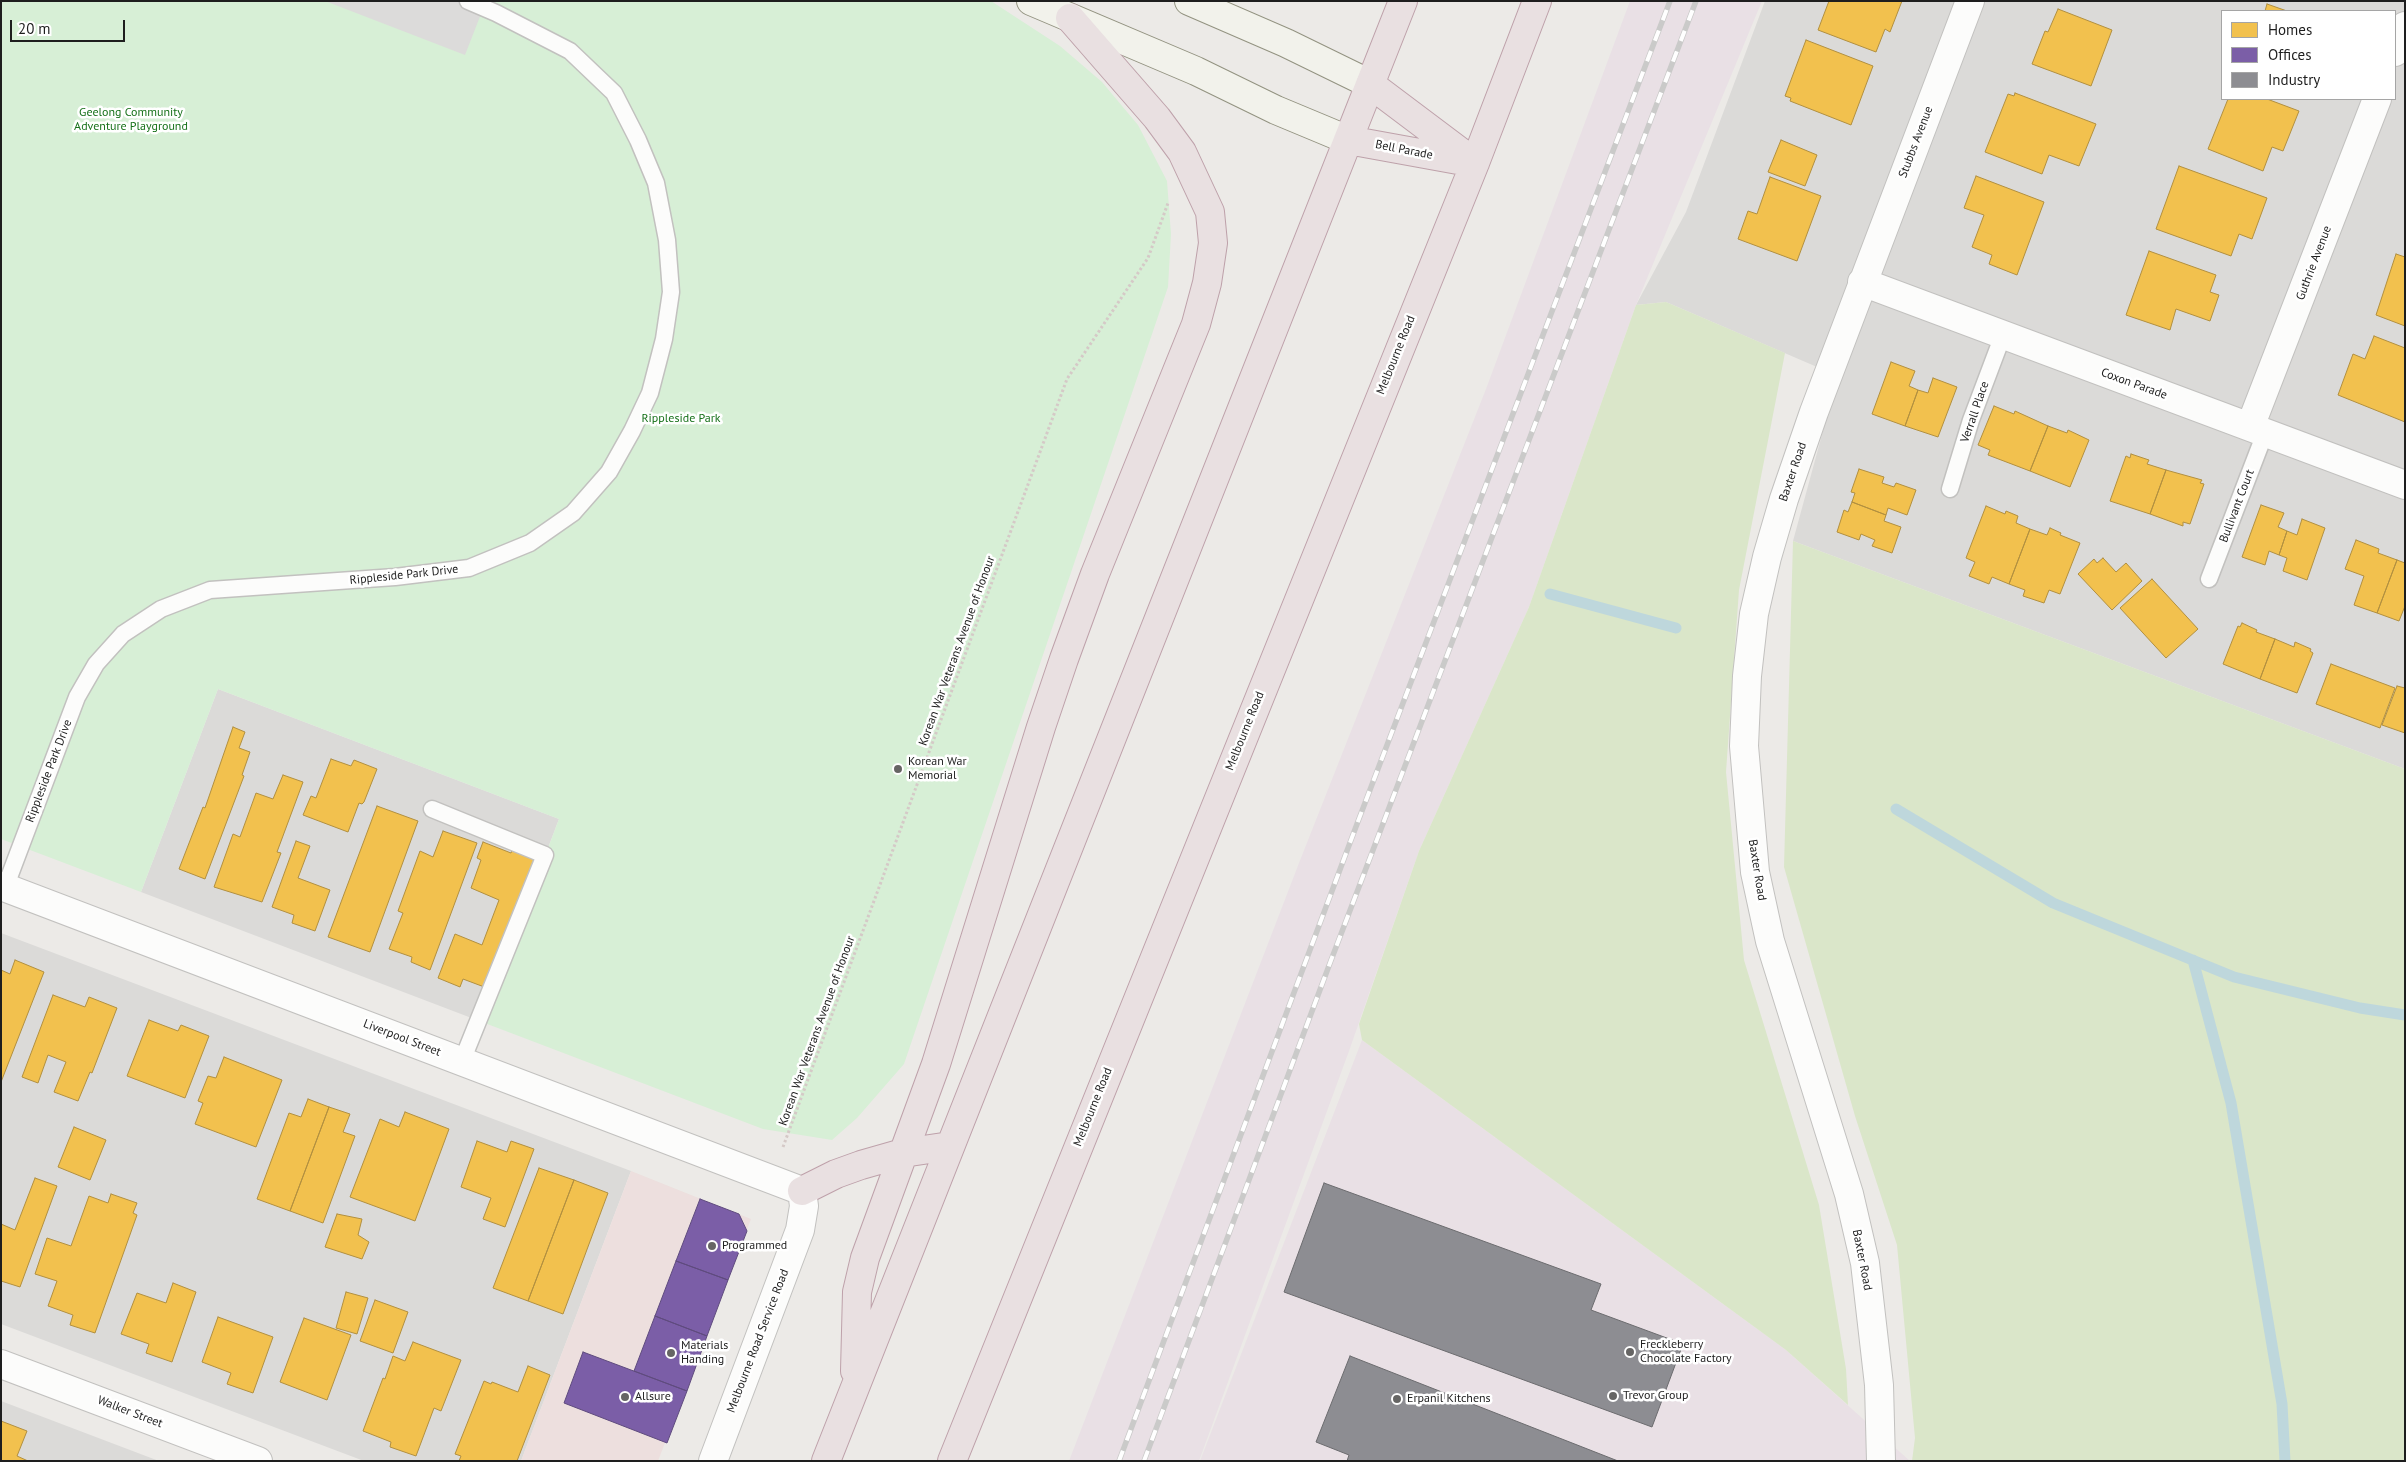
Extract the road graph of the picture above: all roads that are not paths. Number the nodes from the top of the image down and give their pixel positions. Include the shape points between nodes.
1 (468, 1) edge
2 (1031, 1) edge
3 (1189, 1) edge
4 (1403, 1) edge
5 (1537, 1) edge
6 (1970, 1) edge
7 (1070, 18) junction
8 (2405, 26) edge
9 (2396, 49) edge
10 (1370, 84) junction
11 (2377, 100) edge
12 (1348, 140) junction
13 (1475, 164) junction
14 (1862, 282) junction
15 (2003, 335) junction
16 (2258, 430) junction
17 (2405, 486) edge
18 (1950, 489) dead end
19 (2209, 579) dead end
20 (432, 809) dead end
21 (3, 887) edge
22 (462, 1061) junction
23 (950, 1146) junction
24 (903, 1153) junction
25 (802, 1192) junction
26 (1, 1364) edge
27 (854, 1390) junction
28 (258, 1461) edge
29 (712, 1461) edge
30 (826, 1461) edge
31 (952, 1461) edge
32 (1880, 1461) edge

1 - 21 lane, Rippleside Park Drive via 570,51 614,93 656,182 667,240 671,292 664,339 650,392 632,431 609,472 573,513 530,543 469,568 395,578 210,590 161,609 123,634 96,664 77,697
2 - 7 street, Bell Parade
3 - 10 street, Bell Parade
4 - 10 highway
5 - 13 highway, Melbourne Road
6 - 14 street, Stubbs Avenue
7 - 12 street, Bell Parade
7 - 24 highway via 1157,118 1182,152 1210,212 1213,244 1196,324 1064,658 936,1064
8 - 9 street
10 - 12 highway
10 - 13 highway, Bell Parade
11 - 16 street, Guthrie Avenue
12 - 13 highway, Bell Parade
12 - 23 highway
13 - 31 highway, Melbourne Road
14 - 15 street, Coxon Parade
14 - 32 street, Baxter Road via 1784,499 1767,558 1754,614 1744,746 1755,872 1770,941 1849,1194 1865,1263 1879,1385
15 - 16 street, Coxon Parade
15 - 18 lane, Verrall Place via 1971,420
16 - 17 street, Coxon Parade
16 - 19 lane, Bullivant Court
20 - 22 lane via 545,855
21 - 22 street, Liverpool Street
22 - 25 street, Liverpool Street
23 - 24 highway
23 - 27 highway
24 - 25 highway via 848,1169
24 - 27 highway via 865,1258 857,1292
25 - 29 street, Melbourne Road Service Road via 804,1206 800,1230
26 - 28 street, Walker Street
27 - 30 highway

